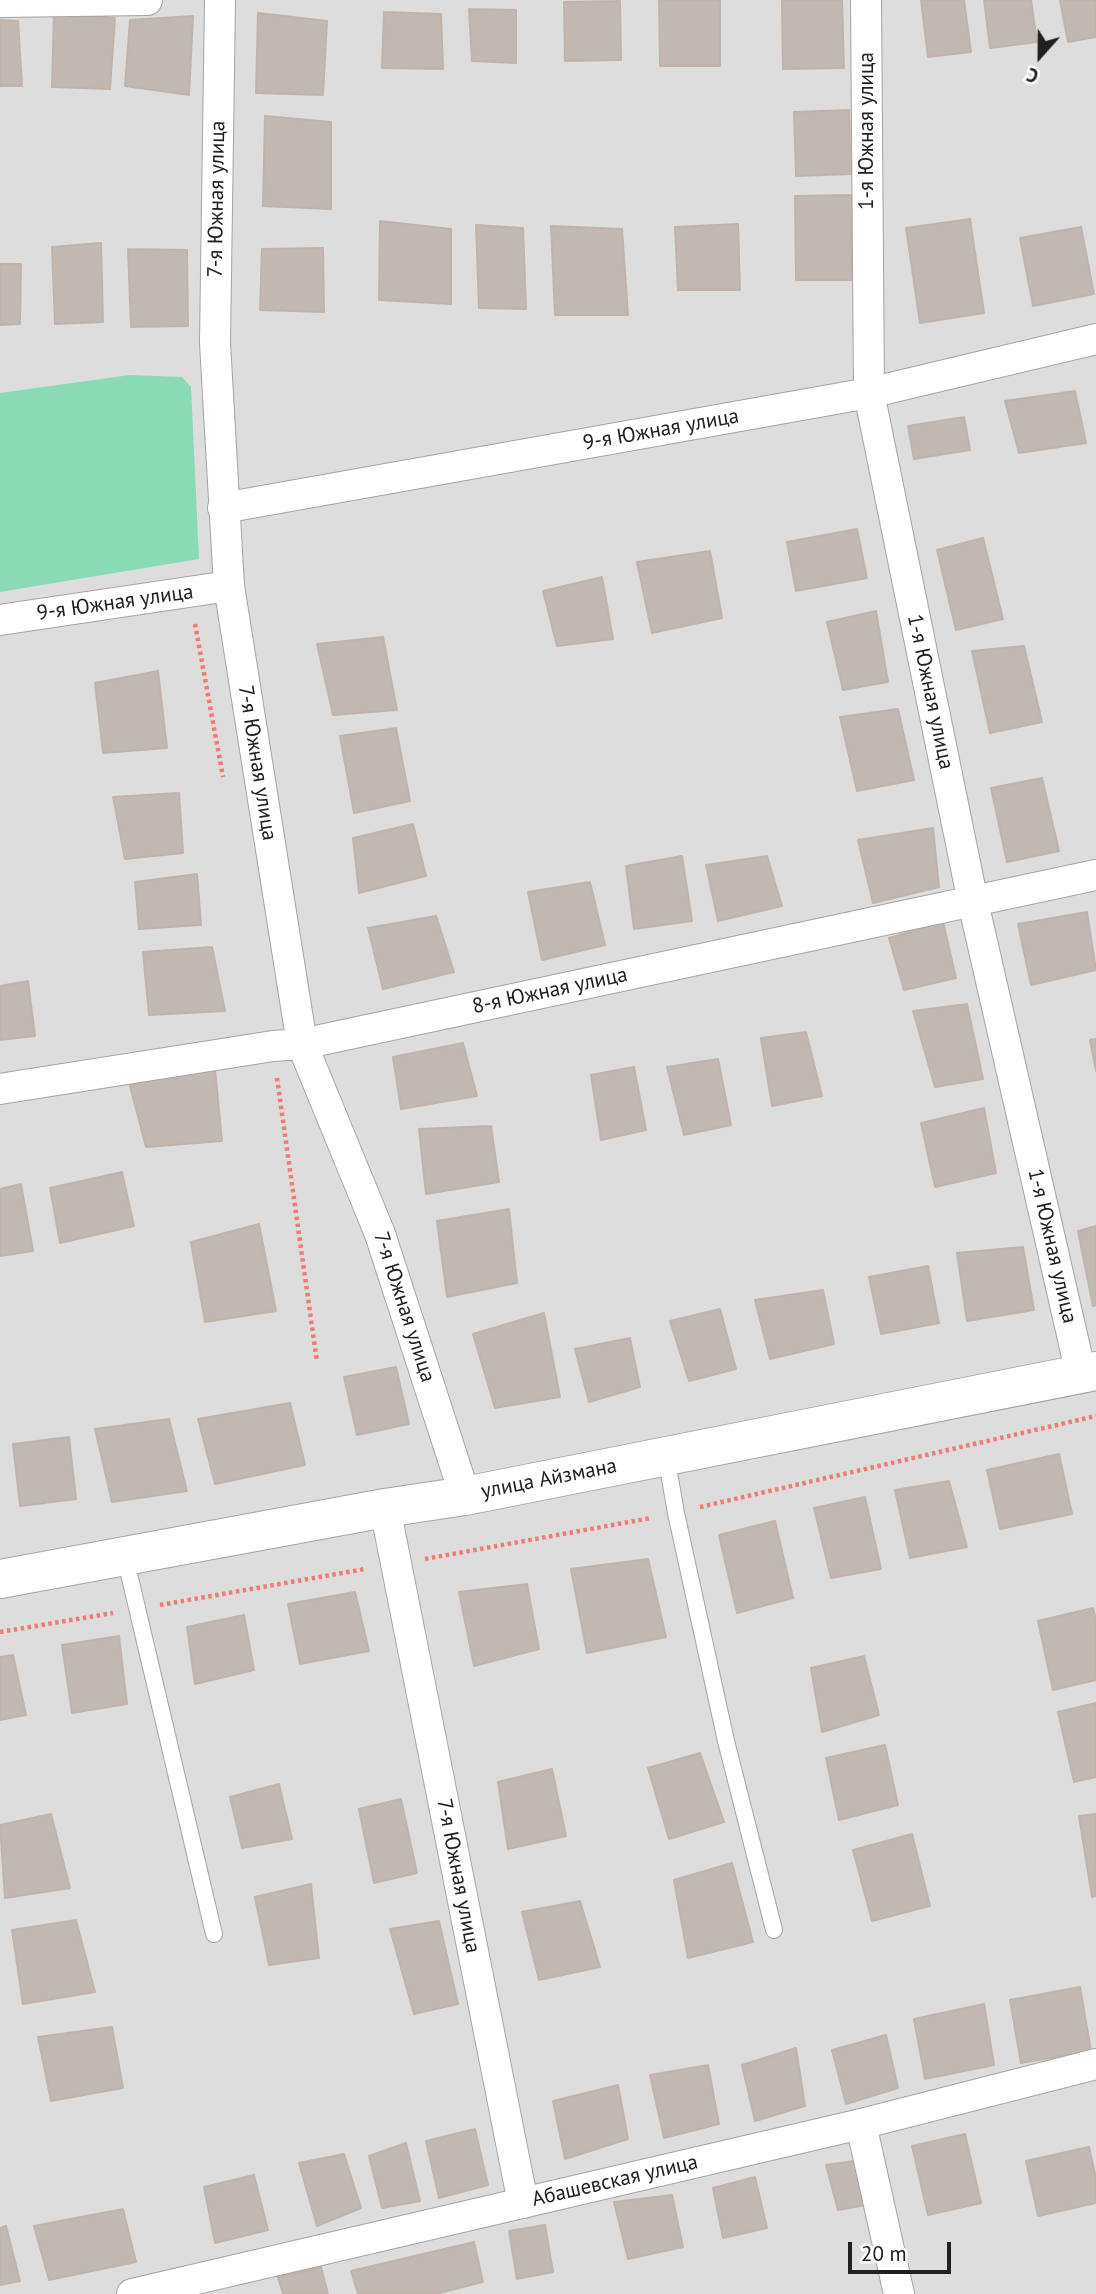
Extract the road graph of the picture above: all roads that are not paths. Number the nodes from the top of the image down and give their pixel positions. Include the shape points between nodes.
1 (147, 0) edge
2 (220, 0) edge
3 (866, 0) edge
4 (0, 2) edge
5 (1096, 340) edge
6 (869, 393) junction
7 (223, 508) junction
8 (229, 586) junction
9 (0, 620) edge
10 (1096, 875) edge
11 (973, 902) junction
12 (302, 1044) junction
13 (0, 1090) edge
14 (1088, 1372) edge
15 (666, 1456) junction
16 (466, 1496) junction
17 (385, 1508) junction
18 (125, 1557) junction
19 (0, 1580) edge
20 (774, 1930) dead end
21 (214, 1934) dead end
22 (1096, 2064) edge
23 (861, 2124) junction
24 (523, 2203) junction
25 (182, 2288) edge
26 (132, 2294) edge
27 (899, 2294) edge

1 - 4 street
2 - 7 street, 7-я Южная улица via 215,343
3 - 6 street, 1-я Южная улица
5 - 6 street, 9-я Южная улица
6 - 7 street, 9-я Южная улица
6 - 11 street, 1-я Южная улица
7 - 8 street, 7-я Южная улица
8 - 9 street, 9-я Южная улица
8 - 12 street, 7-я Южная улица
10 - 11 street, 8-я Южная улица
11 - 12 street, 8-я Южная улица
11 - 14 street, 1-я Южная улица
12 - 13 street, 8-я Южная улица
12 - 16 street, 7-я Южная улица via 380,1234
14 - 15 street, улица Айзмана
15 - 16 street, улица Айзмана
15 - 20 lane via 726,1741
16 - 17 street, улица Айзмана
17 - 18 street, улица Айзмана
17 - 24 street, 7-я Южная улица
18 - 19 street, улица Айзмана
18 - 21 lane
22 - 23 street, Абашевская улица
23 - 24 street, Абашевская улица
23 - 27 street
24 - 25 street, Абашевская улица
25 - 26 street, Абашевская улица

